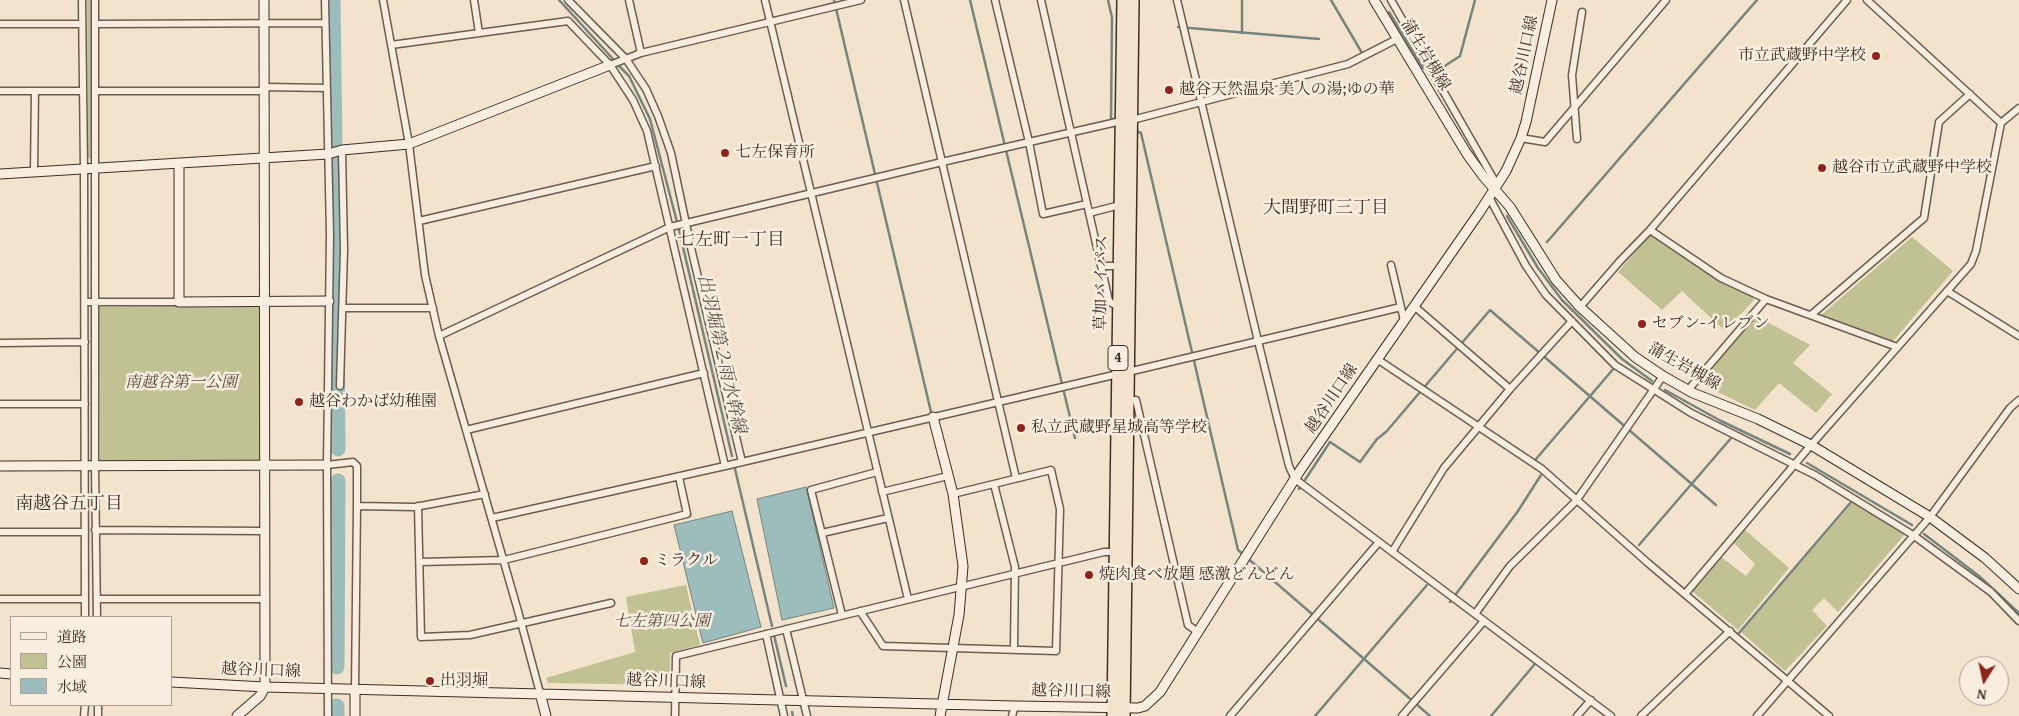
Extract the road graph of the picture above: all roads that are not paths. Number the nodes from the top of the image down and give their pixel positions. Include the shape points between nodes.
1 (82, 0) edge
2 (96, 0) edge
3 (264, 0) edge
4 (325, 0) edge
5 (383, 0) edge
6 (474, 0) edge
7 (568, 0) edge
8 (629, 0) edge
9 (765, 0) edge
10 (861, 0) edge
11 (904, 0) edge
12 (995, 0) edge
13 (1041, 0) edge
14 (1123, 0) edge
15 (1133, 0) edge
16 (1177, 0) edge
17 (1374, 0) edge
18 (1552, 0) edge
19 (1665, 0) edge
20 (1847, 0) edge
21 (1867, 0) edge
22 (1392, 1) edge
23 (1379, 9) junction
24 (1582, 12) dead end
25 (770, 21) junction
26 (325, 23) junction
27 (0, 24) edge
28 (82, 24) junction
29 (96, 24) junction
30 (264, 24) junction
31 (478, 33) junction
32 (1397, 39) junction
33 (391, 45) junction
34 (641, 53) junction
35 (626, 59) junction
36 (610, 65) junction
37 (327, 88) junction
38 (264, 89) junction
39 (0, 91) edge
40 (35, 91) junction
41 (83, 91) junction
42 (96, 91) junction
43 (1970, 94) junction
44 (1202, 100) junction
45 (1573, 107) junction
46 (2019, 108) edge
47 (1127, 120) junction
48 (2001, 123) junction
49 (1071, 132) junction
50 (1521, 138) junction
51 (1577, 139) dead end
52 (1029, 142) junction
53 (408, 144) junction
54 (342, 150) junction
55 (328, 154) junction
56 (264, 158) junction
57 (942, 162) junction
58 (178, 163) junction
59 (656, 166) junction
60 (96, 168) junction
61 (84, 169) junction
62 (34, 172) junction
63 (0, 174) edge
64 (1494, 190) junction
65 (811, 192) junction
66 (1087, 204) junction
67 (1120, 205) junction
68 (1089, 213) junction
69 (419, 221) junction
70 (686, 223) junction
71 (670, 227) junction
72 (1650, 230) junction
73 (1391, 265) dead end
74 (1101, 266) junction
75 (1118, 266) junction
76 (1947, 291) junction
77 (1766, 299) junction
78 (329, 301) junction
79 (85, 302) junction
80 (96, 302) junction
81 (179, 302) junction
82 (265, 302) junction
83 (1118, 305) junction
84 (1414, 306) junction
85 (1401, 307) junction
86 (1580, 307) junction
87 (344, 308) junction
88 (432, 308) junction
89 (1811, 315) junction
90 (1404, 320) junction
91 (1572, 321) junction
92 (439, 336) junction
93 (2019, 336) edge
94 (1258, 341) junction
95 (85, 342) junction
96 (0, 343) edge
97 (1897, 347) junction
98 (1377, 359) junction
99 (704, 373) junction
100 (1123, 373) junction
101 (1663, 376) junction
102 (340, 386) dead end
103 (1510, 389) junction
104 (1653, 390) junction
105 (1688, 390) junction
106 (1128, 400) junction
107 (2019, 400) edge
108 (998, 402) junction
109 (0, 404) edge
110 (85, 404) junction
111 (933, 417) junction
112 (1477, 428) junction
113 (466, 430) junction
114 (868, 433) junction
115 (1811, 445) junction
116 (742, 462) junction
117 (84, 465) junction
118 (95, 465) junction
119 (265, 465) junction
120 (327, 465) junction
121 (1795, 465) junction
122 (0, 466) edge
123 (725, 466) junction
124 (877, 472) junction
125 (948, 476) junction
126 (679, 477) junction
127 (1016, 478) junction
128 (1295, 479) junction
129 (994, 484) junction
130 (882, 492) junction
131 (485, 494) junction
132 (953, 494) junction
133 (1576, 501) junction
134 (357, 506) junction
135 (418, 506) junction
136 (492, 518) junction
137 (888, 518) junction
138 (1930, 518) junction
139 (95, 530) junction
140 (265, 531) junction
141 (0, 532) edge
142 (85, 532) junction
143 (822, 533) junction
144 (1914, 535) junction
145 (1379, 542) junction
146 (1116, 552) junction
147 (1392, 552) junction
148 (504, 560) junction
149 (420, 562) junction
150 (1058, 563) junction
151 (1015, 574) junction
152 (962, 586) junction
153 (2019, 589) edge
154 (1685, 594) junction
155 (85, 599) junction
156 (97, 599) junction
157 (265, 599) junction
158 (908, 599) junction
159 (0, 600) edge
160 (611, 603) dead end
161 (860, 611) junction
162 (1475, 614) junction
163 (842, 615) junction
164 (85, 616) edge
165 (97, 616) edge
166 (2019, 620) edge
167 (1484, 621) junction
168 (521, 624) junction
169 (786, 629) junction
170 (1730, 631) junction
171 (1198, 632) junction
172 (766, 634) junction
173 (953, 648) junction
174 (1014, 650) junction
175 (1789, 680) junction
176 (172, 682) edge
177 (265, 687) junction
178 (328, 689) junction
179 (355, 689) junction
180 (540, 693) junction
181 (676, 697) junction
182 (780, 700) junction
183 (803, 700) junction
184 (1591, 700) junction
185 (942, 704) junction
186 (1015, 706) junction
187 (1118, 712) edge
188 (237, 716) edge
189 (328, 716) edge
190 (355, 716) edge
191 (546, 716) edge
192 (675, 716) edge
193 (784, 716) edge
194 (807, 716) edge
195 (940, 716) edge
196 (1012, 716) edge
197 (1230, 716) edge
198 (1402, 716) edge
199 (1577, 716) edge
200 (1611, 716) edge
201 (1641, 716) edge
202 (1757, 716) edge
203 (1829, 716) edge

1 - 28 street
2 - 29 street
3 - 30 main road
4 - 26 street
5 - 33 street
6 - 31 street
7 - 35 street
8 - 34 street
9 - 25 street
10 - 25 street
11 - 57 street
12 - 52 street
13 - 49 street
14 - 47 highway, 草加バイパス / 4
15 - 47 highway, 草加バイパス / 4
16 - 44 street
17 - 23 main road, 蒲生岩槻線
18 - 50 main road, 越谷川口線
19 - 45 street
20 - 72 street
21 - 43 street
22 - 23 street
22 - 64 street
23 - 32 main road, 蒲生岩槻線
24 - 45 street via 1572,75
25 - 34 street
25 - 65 street
26 - 30 street
26 - 37 street
27 - 28 street
28 - 41 street
29 - 30 street
29 - 42 street
30 - 38 main road
31 - 33 street
31 - 36 street via 568,21
32 - 44 street via 1348,64
32 - 64 main road, 蒲生岩槻線 via 1467,154
33 - 53 street
34 - 35 street
35 - 36 street
35 - 70 street via 646,89 658,116 671,153
36 - 53 main road
36 - 59 street via 640,114
37 - 38 street
37 - 55 street
38 - 42 street
38 - 56 main road
39 - 40 street
40 - 41 street
40 - 62 street
41 - 61 street
42 - 60 street
43 - 48 street
43 - 89 street via 1939,122 1924,218
44 - 47 street
44 - 94 street
45 - 50 street via 1545,142
45 - 51 street
46 - 48 street
47 - 49 street
47 - 67 highway, 草加バイパス / 4
47 - 100 highway, 草加バイパス / 4
48 - 76 street via 1976,251 1971,264
49 - 52 street
49 - 66 street
50 - 64 main road, 越谷川口線
52 - 57 street
52 - 66 street via 1043,214
53 - 54 main road
53 - 69 street
54 - 55 main road
54 - 87 street
55 - 56 main road
55 - 78 street
56 - 58 main road
56 - 82 main road
57 - 65 street
57 - 108 street
58 - 60 main road
58 - 81 main road
59 - 69 street
59 - 71 street
60 - 61 main road
60 - 80 street
61 - 62 main road
61 - 79 street
62 - 63 main road
64 - 84 main road, 越谷川口線
64 - 86 main road, 蒲生岩槻線 via 1522,223 1556,280
64 - 91 street via 1526,266 1546,295
65 - 70 street
65 - 114 street
66 - 68 street
67 - 68 street
67 - 75 highway, 草加バイパス / 4
68 - 74 street
69 - 88 street
70 - 71 street
70 - 116 street
71 - 92 street
71 - 99 street
72 - 77 street via 1720,278
72 - 86 street
73 - 85 street
74 - 75 street
74 - 83 street via 1109,301
75 - 83 highway, 草加バイパス / 4
76 - 93 street
76 - 97 street
77 - 89 street
77 - 105 street
78 - 82 main road
78 - 120 street
79 - 80 street
79 - 95 street
80 - 81 street
80 - 118 street
81 - 82 main road
82 - 119 main road
83 - 100 highway, 草加バイパス / 4
84 - 90 main road, 越谷川口線
84 - 103 street
85 - 90 street
85 - 94 street
86 - 101 main road, 蒲生岩槻線 via 1635,357
87 - 88 street
87 - 102 street
88 - 92 street
89 - 97 street
90 - 98 main road, 越谷川口線
91 - 103 street
91 - 104 street via 1615,365
92 - 113 street
94 - 100 street
94 - 128 street
95 - 96 street
95 - 110 street
97 - 115 street
98 - 112 street
98 - 128 main road, 越谷川口線
99 - 113 street
99 - 123 street
100 - 106 highway, 草加バイパス / 4
100 - 108 street
100 - 146 highway, 草加バイパス / 4
101 - 104 street
101 - 105 main road, 蒲生岩槻線
103 - 112 street
104 - 121 street via 1691,413
104 - 133 street
105 - 115 main road, 蒲生岩槻線 via 1758,418
106 - 171 street via 1136,400 1188,625
106 - 187 highway, 草加バイパス / 4
107 - 138 street
108 - 111 street
108 - 127 street
109 - 110 street
110 - 117 street
111 - 114 street
111 - 125 main road
112 - 133 street via 1542,470
112 - 147 street via 1444,468
113 - 131 street
114 - 116 street
114 - 124 street
115 - 121 street
115 - 138 main road, 蒲生岩槻線
116 - 123 street
117 - 118 main road
117 - 122 main road
117 - 142 street
118 - 119 main road
118 - 139 street
119 - 120 main road
119 - 140 main road
120 - 134 street via 353,462 357,466
120 - 178 street
121 - 144 street
121 - 154 street
123 - 126 street
124 - 130 street
124 - 143 street via 811,490
125 - 130 street
125 - 132 main road
126 - 136 street
126 - 148 street via 687,514
127 - 129 street
127 - 150 street via 1051,470 1060,509
128 - 145 street
128 - 171 main road, 越谷川口線
129 - 132 street
129 - 151 street
130 - 137 street
131 - 135 street
131 - 136 street
132 - 152 main road via 962,546
133 - 154 street
133 - 162 street via 1510,566
134 - 135 street
134 - 179 street
135 - 149 street
136 - 148 street
137 - 143 street
137 - 158 street
138 - 144 street
138 - 153 main road, 蒲生岩槻線 via 1985,558
139 - 140 street
139 - 156 street
140 - 157 main road
141 - 142 street
142 - 155 street
143 - 163 street
144 - 166 street via 1991,592
144 - 175 street
145 - 147 street
145 - 197 street
146 - 150 street
146 - 187 highway, 草加バイパス / 4
147 - 162 street
148 - 149 street
148 - 168 street
149 - 168 street via 422,637 470,635
150 - 151 street
150 - 174 street via 1056,651
151 - 152 street
151 - 174 street
152 - 158 street
152 - 173 main road
154 - 170 street
155 - 159 street
155 - 164 street
156 - 157 street
156 - 165 street
157 - 177 main road
158 - 161 street
160 - 168 street
161 - 163 street
161 - 173 street via 882,646
162 - 167 street
163 - 169 street
167 - 184 street
167 - 198 street
168 - 180 street
169 - 172 street
169 - 183 street
170 - 175 street
170 - 201 street
171 - 187 main road, 越谷川口線 via 1153,700 1145,706
172 - 181 street via 676,656
172 - 182 street
173 - 174 street
173 - 185 main road
175 - 202 street
175 - 203 street
176 - 177 main road, 越谷川口線
177 - 178 main road, 越谷川口線
177 - 188 main road via 260,696
178 - 179 main road, 越谷川口線
178 - 189 street
179 - 180 main road, 越谷川口線
179 - 190 main road
180 - 181 main road, 越谷川口線
180 - 191 main road
181 - 182 main road, 越谷川口線
181 - 192 street
182 - 183 main road, 越谷川口線
182 - 193 street
183 - 185 main road, 越谷川口線
183 - 194 street
184 - 199 street
184 - 200 street
185 - 186 main road, 越谷川口線
185 - 195 main road
186 - 187 main road, 越谷川口線
186 - 196 street

